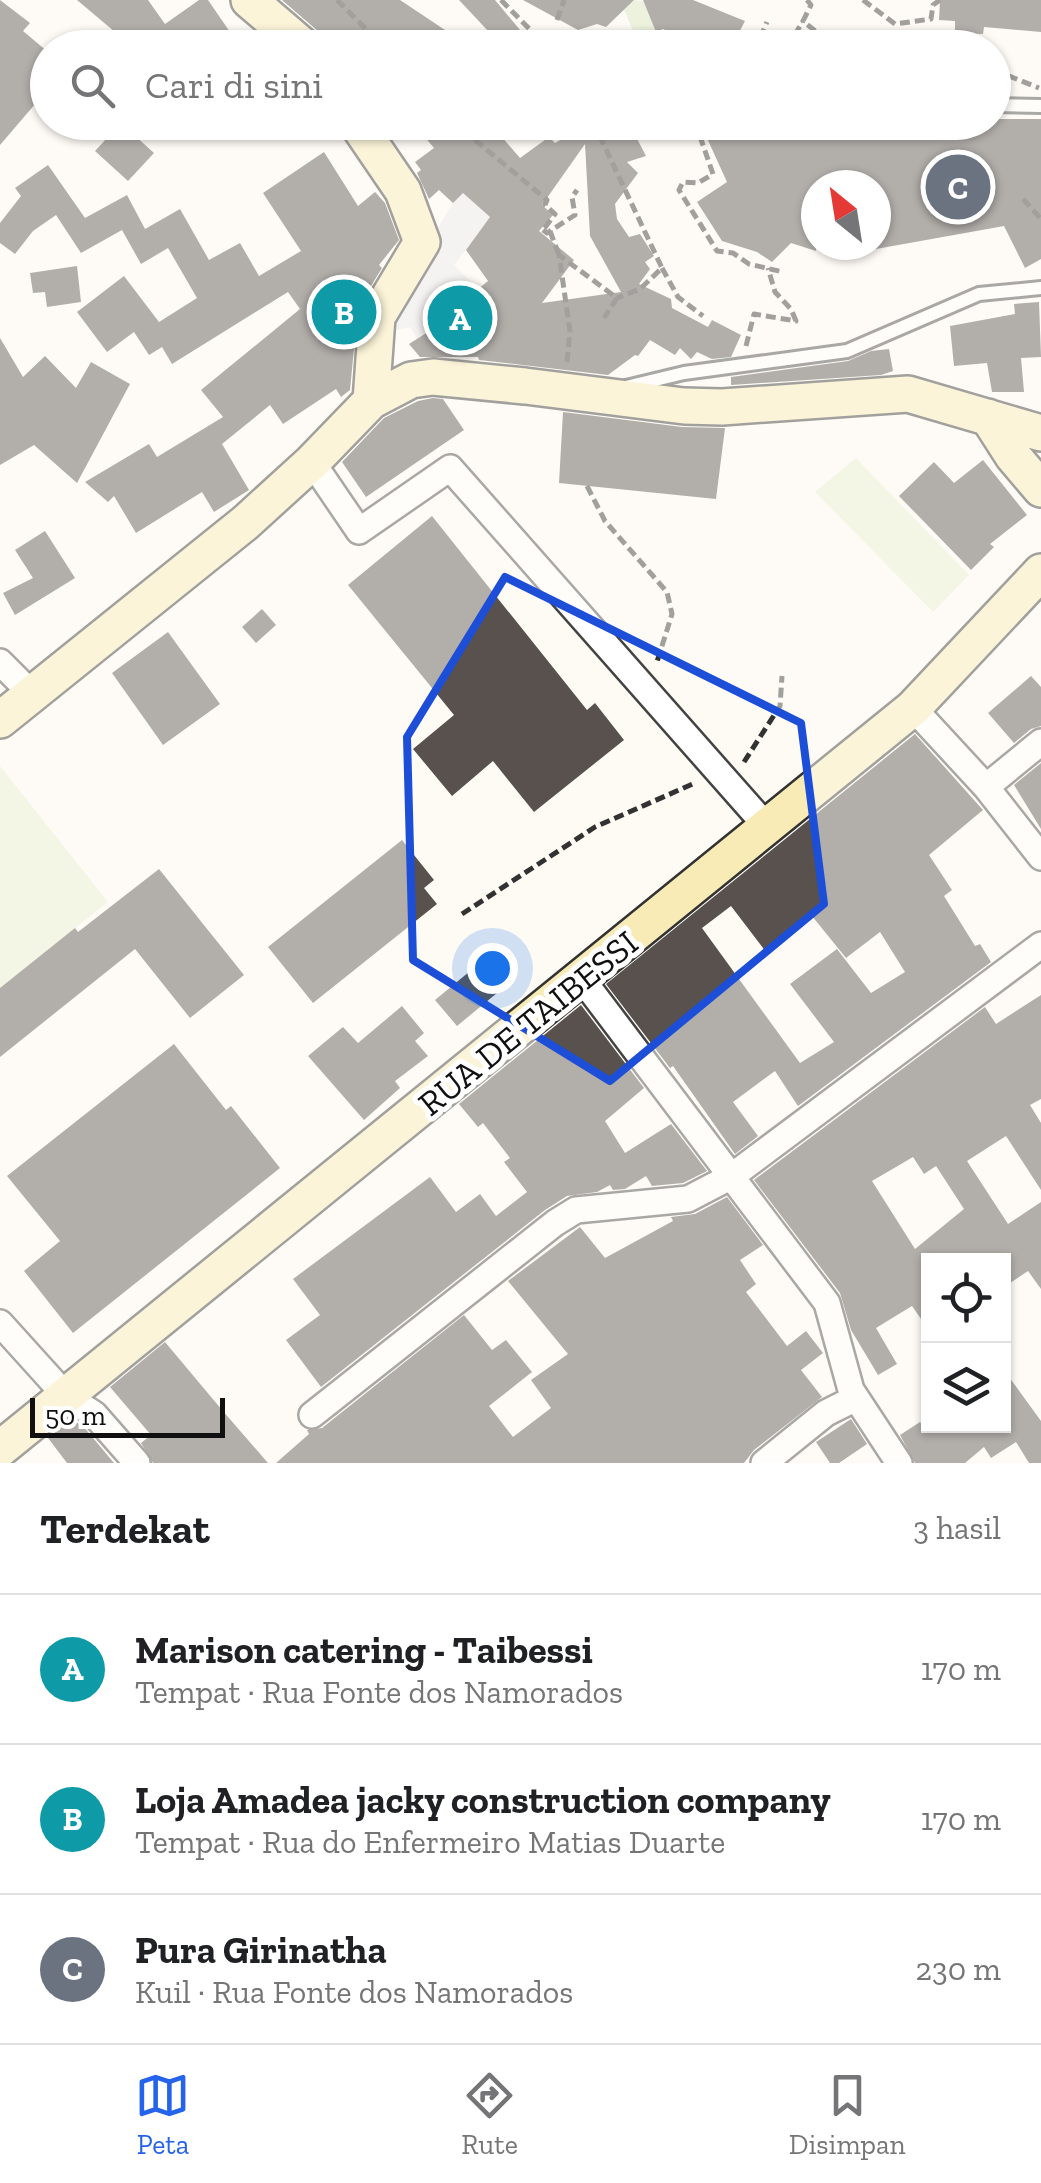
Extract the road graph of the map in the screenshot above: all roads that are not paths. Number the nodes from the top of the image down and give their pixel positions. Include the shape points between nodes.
1 (249, 0) edge
2 (283, 30) edge
3 (1011, 105) edge
4 (1041, 106) edge
5 (369, 140) edge
6 (1041, 288) edge
7 (582, 392) junction
8 (371, 401) junction
9 (988, 416) junction
10 (1041, 433) edge
11 (312, 462) junction
12 (1041, 488) edge
13 (1040, 567) edge
14 (0, 662) edge
15 (32, 694) junction
16 (913, 708) junction
17 (0, 720) edge
18 (1041, 742) edge
19 (986, 787) junction
20 (768, 828) junction
21 (1041, 857) edge
22 (1041, 945) edge
23 (582, 979) junction
24 (732, 1176) junction
25 (0, 1323) edge
26 (66, 1396) junction
27 (856, 1398) junction
28 (312, 1415) dead end
29 (0, 1448) edge
30 (136, 1463) edge
31 (764, 1463) edge
32 (898, 1463) edge

1 - 2 street
3 - 4 lane
5 - 8 street via 404,191 422,242 377,317
6 - 7 lane via 979,294 846,351
7 - 8 street via 433,377
7 - 9 street via 722,407 908,394
8 - 11 street
9 - 10 street
9 - 12 street
11 - 15 street
11 - 20 street via 359,531 450,468
13 - 16 street, RUA DE TAIBESSI
14 - 15 street
15 - 17 street
16 - 19 street
16 - 20 street, RUA DE TAIBESSI
18 - 19 street
19 - 21 street
20 - 23 street, RUA DE TAIBESSI
22 - 24 street
23 - 24 street
23 - 26 street, RUA DE TAIBESSI
24 - 27 street via 828,1302
24 - 28 street via 688,1199 576,1210
25 - 26 street
26 - 29 street, RUA DE TAIBESSI
26 - 30 street via 94,1414
27 - 31 street via 826,1412
27 - 32 street

